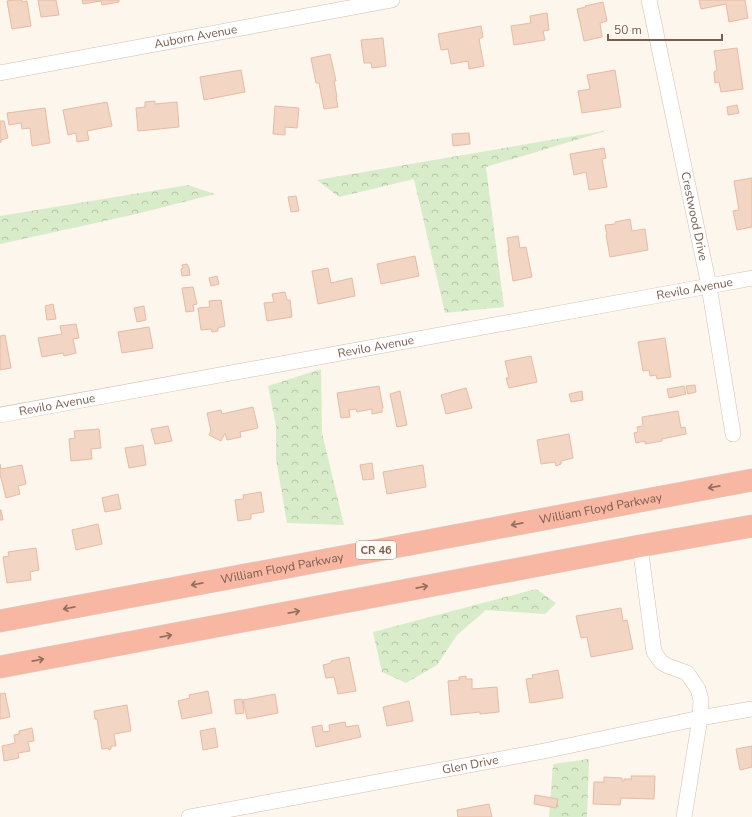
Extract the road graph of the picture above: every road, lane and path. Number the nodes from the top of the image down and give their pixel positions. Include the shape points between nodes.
1 (392, 0) edge
2 (649, 0) edge
3 (0, 73) edge
4 (752, 278) edge
5 (709, 286) junction
6 (0, 415) edge
7 (733, 434) dead end
8 (752, 480) edge
9 (752, 526) edge
10 (640, 546) junction
11 (0, 621) edge
12 (0, 667) edge
13 (752, 709) edge
14 (700, 718) junction
15 (189, 817) edge
16 (684, 817) edge

1 - 3 street, Auborn Avenue
2 - 5 street, Crestwood Drive
4 - 5 street, Revilo Avenue
5 - 6 street, Revilo Avenue
5 - 7 street, Crestwood Drive
8 -> 11 highway, William Floyd Parkway / CR 46
9 - 10 highway
12 -> 10 highway
10 - 14 street via 654,652 661,662 687,673 698,689 701,700
13 - 14 street, Glen Drive
14 - 15 street, Glen Drive via 544,751
14 - 16 street

